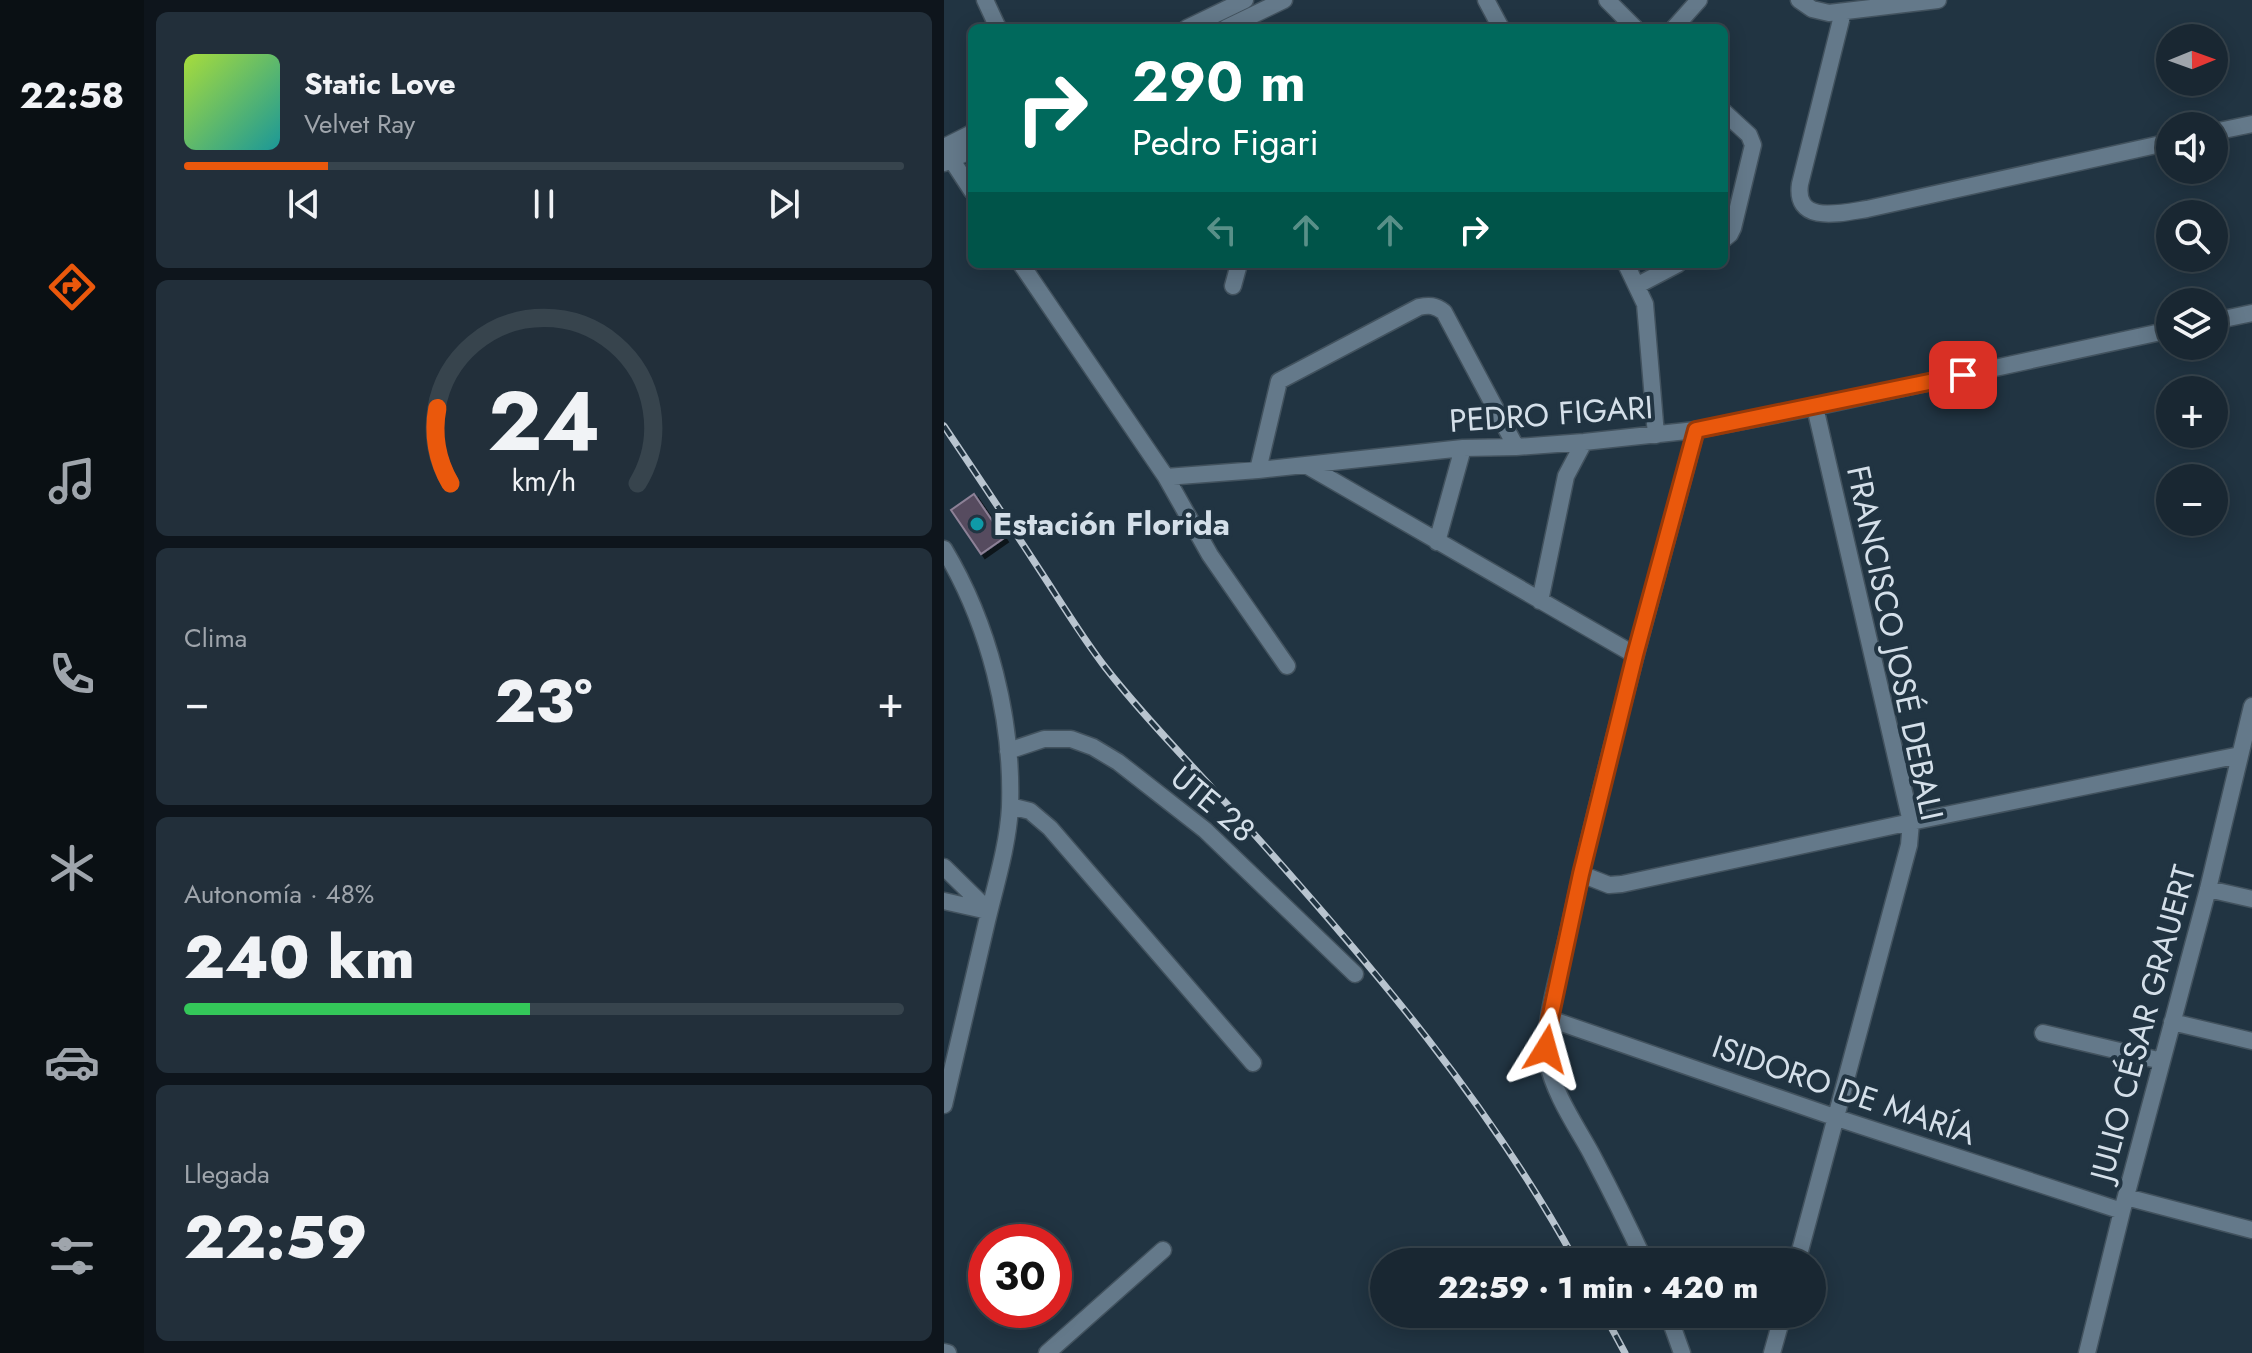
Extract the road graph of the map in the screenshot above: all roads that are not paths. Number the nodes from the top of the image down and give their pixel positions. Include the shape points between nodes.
1 (985, 0) edge
2 (1284, 0) edge
3 (1486, 0) edge
4 (1607, 0) edge
5 (1699, 0) edge
6 (1799, 0) edge
7 (1938, 0) edge
8 (1241, 11) edge
9 (1843, 12) junction
10 (996, 24) edge
11 (1200, 24) edge
12 (1499, 24) edge
13 (1631, 24) edge
14 (1678, 24) edge
15 (1728, 116) edge
16 (2252, 124) edge
17 (2228, 129) edge
18 (968, 136) edge
19 (2156, 145) edge
20 (968, 151) edge
21 (946, 155) edge
22 (968, 185) edge
23 (1728, 236) edge
24 (1024, 268) edge
25 (1238, 268) edge
26 (1628, 268) edge
27 (1670, 268) edge
28 (1638, 285) junction
29 (1233, 286) dead end
30 (2252, 313) edge
31 (2228, 318) edge
32 (2156, 333) edge
33 (1815, 407) junction
34 (1696, 430) junction
35 (1656, 435) junction
36 (1584, 442) junction
37 (1516, 447) junction
38 (1463, 448) junction
39 (1306, 465) junction
40 (1258, 470) junction
41 (1166, 477) junction
42 (1437, 542) junction
43 (944, 549) edge
44 (1540, 601) junction
45 (1635, 655) junction
46 (1287, 666) dead end
47 (2252, 706) edge
48 (1008, 751) junction
49 (2240, 755) junction
50 (1010, 806) junction
51 (1911, 822) junction
52 (944, 867) edge
53 (1581, 874) junction
54 (2208, 889) junction
55 (2252, 899) edge
56 (944, 901) edge
57 (989, 911) junction
58 (1355, 974) dead end
59 (1550, 1019) junction
60 (2172, 1022) junction
61 (2043, 1033) dead end
62 (2252, 1041) edge
63 (2162, 1061) junction
64 (1253, 1063) dead end
65 (944, 1105) edge
66 (1837, 1118) junction
67 (2124, 1204) junction
68 (2252, 1230) edge
69 (1638, 1248) edge
70 (1801, 1248) edge
71 (1163, 1250) dead end
72 (1673, 1328) edge
73 (1779, 1328) edge
74 (1047, 1353) edge
75 (1682, 1353) edge
76 (1772, 1353) edge
77 (2087, 1353) edge

1 - 10 street
2 - 8 street
3 - 12 street
4 - 13 street
5 - 14 street
6 - 9 street via 1821,12
7 - 9 street
8 - 11 street
9 - 19 street via 1800,184 1799,201 1810,211 1867,209
15 - 23 street via 1753,145
16 - 17 street
18 - 21 street
20 - 21 street
21 - 22 street
24 - 41 street
25 - 29 street
26 - 28 street
27 - 28 street
28 - 35 street via 1645,304
30 - 31 street
32 - 33 street, PEDRO FIGARI
33 - 34 street, PEDRO FIGARI
33 - 51 street, FRANCISCO JOSÉ DEBALI
34 - 35 street, PEDRO FIGARI
34 - 45 street
35 - 36 street, PEDRO FIGARI
36 - 37 street, PEDRO FIGARI
36 - 44 street via 1566,476
37 - 38 street, PEDRO FIGARI
37 - 40 street via 1444,312 1428,305 1279,381
38 - 39 street, PEDRO FIGARI
38 - 42 street
39 - 40 street, PEDRO FIGARI
39 - 42 street
40 - 41 street, PEDRO FIGARI
41 - 46 street via 1210,555
42 - 44 street
43 - 48 street via 984,635
44 - 45 street
45 - 53 street
47 - 49 street, JULIO CÉSAR GRAUERT
48 - 50 street
48 - 58 street, UTE 28 via 1044,739 1071,739 1118,762 1205,830
49 - 51 street
49 - 54 street, JULIO CÉSAR GRAUERT
50 - 57 street
50 - 64 street via 1030,811 1050,828
51 - 53 street via 1622,884 1609,885
51 - 66 street, FRANCISCO JOSÉ DEBALI
52 - 57 street
53 - 59 street
54 - 55 street
54 - 60 street, JULIO CÉSAR GRAUERT
56 - 57 street
57 - 65 street
59 - 66 street, ISIDORO DE MARÍA
59 - 69 street via 1546,1057 1555,1086
60 - 62 street
60 - 63 street, JULIO CÉSAR GRAUERT
61 - 63 street
63 - 67 street, JULIO CÉSAR GRAUERT
66 - 67 street, ISIDORO DE MARÍA
66 - 70 street, FRANCISCO JOSÉ DEBALI
67 - 68 street, ISIDORO DE MARÍA
67 - 77 street, JULIO CÉSAR GRAUERT
71 - 74 street
72 - 75 street
73 - 76 street

